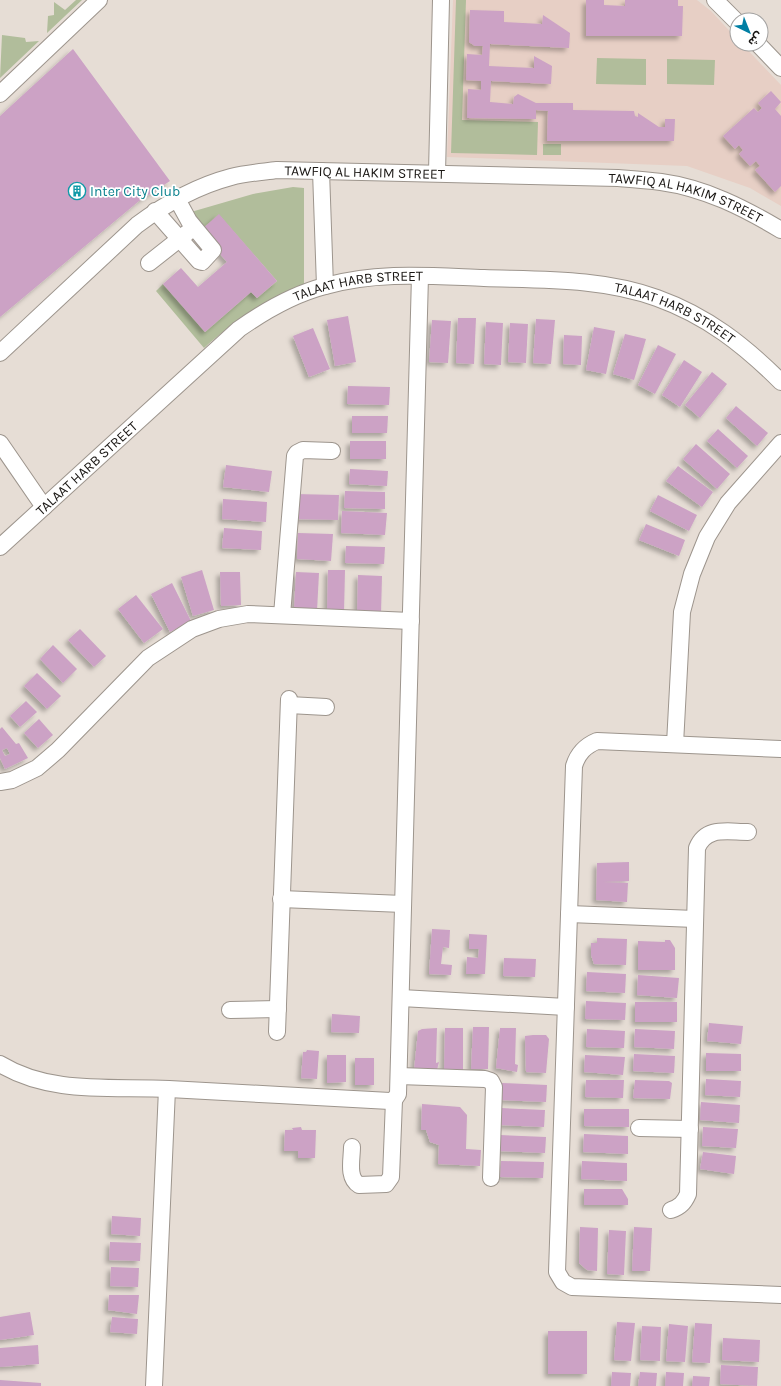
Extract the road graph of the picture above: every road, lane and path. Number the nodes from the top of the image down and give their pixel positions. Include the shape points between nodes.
1 (99, 0) edge
2 (442, 0) edge
3 (715, 0) edge
4 (729, 14) edge
5 (766, 52) edge
6 (781, 68) edge
7 (0, 94) edge
8 (321, 171) junction
9 (437, 173) junction
10 (177, 199) junction
11 (155, 211) junction
12 (194, 227) junction
13 (781, 230) edge
14 (179, 239) junction
15 (148, 263) dead end
16 (420, 276) junction
17 (324, 286) junction
18 (0, 353) edge
19 (781, 382) edge
20 (781, 443) edge
21 (0, 444) edge
22 (332, 451) dead end
23 (44, 507) junction
24 (0, 547) edge
25 (282, 615) junction
26 (411, 621) junction
27 (326, 707) dead end
28 (675, 744) junction
29 (781, 749) edge
30 (0, 782) edge
31 (748, 832) dead end
32 (281, 899) junction
33 (403, 904) junction
34 (569, 914) junction
35 (695, 919) junction
36 (401, 998) junction
37 (566, 1006) junction
38 (278, 1009) junction
39 (230, 1010) dead end
40 (277, 1032) dead end
41 (0, 1064) edge
42 (399, 1076) junction
43 (167, 1089) junction
44 (394, 1100) junction
45 (639, 1128) dead end
46 (690, 1129) junction
47 (352, 1147) dead end
48 (492, 1178) dead end
49 (671, 1210) dead end
50 (781, 1295) edge
51 (154, 1386) edge

1 - 7 street
2 - 9 street
3 - 4 street
5 - 6 street
8 - 9 street, TAWFIQ AL HAKIM STREET
8 - 10 street, TAWFIQ AL HAKIM STREET via 277,170 231,177
8 - 17 street
9 - 13 street, TAWFIQ AL HAKIM STREET via 618,178 662,182 705,192 745,209
10 - 11 street, TAWFIQ AL HAKIM STREET
10 - 12 street
11 - 14 street
11 - 18 street, TAWFIQ AL HAKIM STREET
12 - 14 street
12 - 14 street via 213,250 202,262 199,262
14 - 15 street
16 - 17 street, TALAAT HARB STREET via 362,278
16 - 19 street, TALAAT HARB STREET via 584,282 633,291 681,308 725,332
16 - 26 street
17 - 23 street, TALAAT HARB STREET via 277,305 239,329
20 - 28 street via 728,503 707,537 692,574 682,612
21 - 23 street
22 - 25 street via 303,450 295,456
23 - 24 street, TALAAT HARB STREET
25 - 26 street
25 - 30 street via 248,614 192,629 148,658 37,768 12,780
26 - 33 street
27 - 32 street via 289,702
28 - 29 street
28 - 34 street via 597,741 577,757 574,766
31 - 35 street via 714,832 700,840 697,848
32 - 33 street
32 - 38 street
33 - 36 street
34 - 35 street
34 - 37 street
35 - 46 street
36 - 37 street
36 - 42 street
37 - 50 street via 557,1272 559,1278 572,1287
38 - 39 street
38 - 40 street
41 - 43 street via 12,1072 37,1081 62,1086
42 - 44 street via 398,1094
42 - 48 street via 491,1081 494,1087
43 - 44 street
43 - 51 street
44 - 47 street via 391,1177 386,1184 356,1183 352,1175
45 - 46 street
46 - 49 street via 688,1194 682,1204

